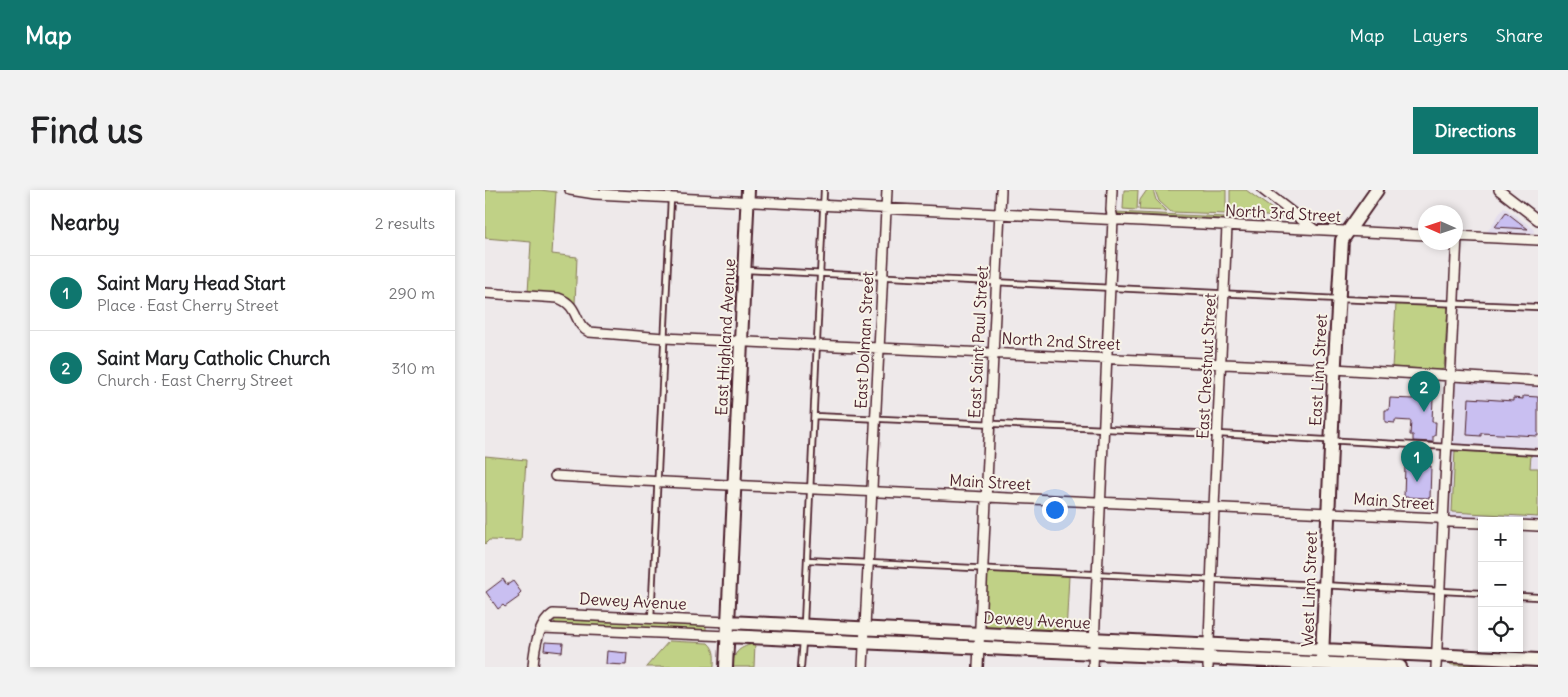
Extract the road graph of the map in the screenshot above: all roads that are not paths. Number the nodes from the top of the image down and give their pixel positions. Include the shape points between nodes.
1 (570, 190) edge
2 (824, 190) edge
3 (887, 190) edge
4 (1001, 190) edge
5 (1112, 190) edge
6 (1263, 190) edge
7 (1377, 190) edge
8 (1499, 190) edge
9 (672, 194) edge
10 (748, 196) edge
11 (823, 206) junction
12 (886, 209) junction
13 (1000, 214) junction
14 (1113, 219) junction
15 (1538, 220) edge
16 (1227, 226) junction
17 (1315, 230) junction
18 (1347, 232) junction
19 (1418, 235) edge
20 (1463, 236) edge
21 (1538, 240) edge
22 (1456, 250) edge
23 (745, 270) junction
24 (821, 273) junction
25 (882, 277) junction
26 (997, 282) junction
27 (1109, 287) junction
28 (1224, 293) junction
29 (485, 294) edge
30 (1338, 299) junction
31 (1454, 303) junction
32 (1538, 307) edge
33 (664, 338) junction
34 (741, 342) junction
35 (818, 345) junction
36 (878, 348) junction
37 (993, 353) junction
38 (1106, 359) junction
39 (1221, 364) junction
40 (1334, 369) junction
41 (1451, 375) junction
42 (1538, 381) edge
43 (814, 416) junction
44 (875, 418) junction
45 (989, 424) junction
46 (1103, 429) junction
47 (1218, 434) junction
48 (1331, 441) junction
49 (1447, 447) junction
50 (1538, 452) edge
51 (555, 476) dead end
52 (659, 481) junction
53 (734, 485) junction
54 (811, 488) junction
55 (872, 491) junction
56 (986, 496) junction
57 (1101, 502) junction
58 (1213, 507) junction
59 (1328, 512) junction
60 (1443, 520) junction
61 (1478, 523) edge
62 (1523, 525) edge
63 (1538, 526) edge
64 (807, 560) junction
65 (869, 563) junction
66 (983, 569) junction
67 (1097, 575) junction
68 (1212, 579) junction
69 (1325, 585) junction
70 (1440, 590) junction
71 (1478, 593) edge
72 (1523, 596) edge
73 (1538, 598) edge
74 (651, 619) junction
75 (728, 622) junction
76 (804, 625) junction
77 (542, 628) junction
78 (865, 628) junction
79 (980, 633) junction
80 (727, 636) junction
81 (803, 639) junction
82 (1094, 639) junction
83 (864, 642) junction
84 (1209, 644) junction
85 (979, 647) junction
86 (1322, 650) junction
87 (1094, 652) junction
88 (1538, 660) edge
89 (1436, 661) edge
90 (1208, 662) edge
91 (1322, 665) edge
92 (533, 667) edge
93 (726, 667) edge
94 (801, 667) edge
95 (863, 667) edge
96 (978, 667) edge
97 (1093, 667) edge
98 (1400, 667) edge

1 - 9 street, North 3rd Street via 595,194
2 - 11 lane
3 - 12 street, East Dolman Street
4 - 13 street, East Saint Paul Street
5 - 14 street
6 - 17 street
7 - 18 street
8 - 15 street
9 - 10 street, North 3rd Street
9 - 33 lane
10 - 11 street, North 3rd Street
10 - 23 street, East Highland Avenue
11 - 12 street, North 3rd Street
11 - 24 lane
12 - 13 street, North 3rd Street
12 - 25 street, East Dolman Street
13 - 14 street, North 3rd Street
13 - 26 street, East Saint Paul Street
14 - 16 street, North 3rd Street
14 - 27 street
16 - 17 street, North 3rd Street
16 - 28 street, East Chestnut Street
17 - 18 street, North 3rd Street
18 - 19 street, North 3rd Street
18 - 30 street, East Linn Street via 1342,240
20 - 21 street
22 - 31 street
23 - 24 lane
23 - 34 street, East Highland Avenue
24 - 25 lane
24 - 35 lane
25 - 26 lane
25 - 36 street, East Dolman Street
26 - 27 lane
26 - 37 street, East Saint Paul Street
27 - 28 lane
27 - 38 street
28 - 30 lane
28 - 39 street, East Chestnut Street
29 - 33 street, North 2nd Street via 558,298 572,306 584,329 589,332
30 - 31 lane
30 - 40 street, East Linn Street
31 - 32 lane
31 - 41 street
33 - 34 street, North 2nd Street
33 - 52 lane
34 - 35 street, North 2nd Street
34 - 53 street, East Highland Avenue
35 - 36 street, North 2nd Street
35 - 43 lane
36 - 37 street, North 2nd Street
36 - 44 street, East Dolman Street
37 - 38 street, North 2nd Street
37 - 45 street, East Saint Paul Street
38 - 39 street, North 2nd Street
38 - 46 street
39 - 40 street, North 2nd Street
39 - 47 street, East Chestnut Street
40 - 41 street, North 2nd Street
40 - 48 street, East Linn Street
41 - 42 street, North 2nd Street
41 - 49 street
43 - 44 lane
43 - 54 lane
44 - 45 lane
44 - 55 street, East Dolman Street
45 - 46 lane
45 - 56 street, East Saint Paul Street
46 - 47 lane
46 - 57 street
47 - 48 lane
47 - 58 street, East Chestnut Street
48 - 49 lane
48 - 59 street, East Linn Street
49 - 50 lane
49 - 60 street
51 - 52 street, Main Street
52 - 53 street, Main Street
52 - 74 lane
53 - 54 street, Main Street
53 - 75 street, East Highland Avenue
54 - 55 street, Main Street
54 - 64 lane
55 - 56 street, Main Street
55 - 65 street, East Dolman Street
56 - 57 street, Main Street
56 - 66 street, East Saint Paul Street
57 - 58 street, Main Street
57 - 67 street
58 - 59 street, Main Street
58 - 68 street, East Chestnut Street
59 - 60 street, Main Street
59 - 69 street, West Linn Street
60 - 61 street, Main Street
60 - 70 street
62 - 63 street
64 - 65 lane
64 - 76 lane
65 - 66 lane
65 - 78 street, East Dolman Street
66 - 67 lane
66 - 79 street, East Saint Paul Street
67 - 68 lane
67 - 82 street
68 - 69 lane
68 - 84 street, East Chestnut Street
69 - 70 lane
69 - 86 street, West Linn Street
70 - 71 lane
70 - 89 street
72 - 73 lane
74 - 75 street, Dewey Avenue
74 - 77 street, Dewey Avenue via 553,614
75 - 76 street, Dewey Avenue
75 - 80 street, East Highland Avenue
76 - 78 street, Dewey Avenue
77 - 80 street, Dewey Avenue
77 - 92 street
78 - 79 street, Dewey Avenue
78 - 83 street, East Dolman Street
79 - 82 street, Dewey Avenue
79 - 85 street, East Saint Paul Street
80 - 81 street, Dewey Avenue
80 - 93 street, East Highland Avenue
81 - 83 street, Dewey Avenue
81 - 94 lane
82 - 84 street, Dewey Avenue
82 - 87 street
83 - 85 street, Dewey Avenue
83 - 95 street, East Dolman Street
84 - 86 street, Dewey Avenue
84 - 90 street, East Chestnut Street
85 - 87 street, Dewey Avenue
85 - 96 street, East Saint Paul Street
86 - 89 street, Dewey Avenue
86 - 91 street, West Linn Street
87 - 90 street, Dewey Avenue
87 - 97 street
88 - 89 street, Dewey Avenue
90 - 91 street, Dewey Avenue
91 - 98 street, Dewey Avenue

